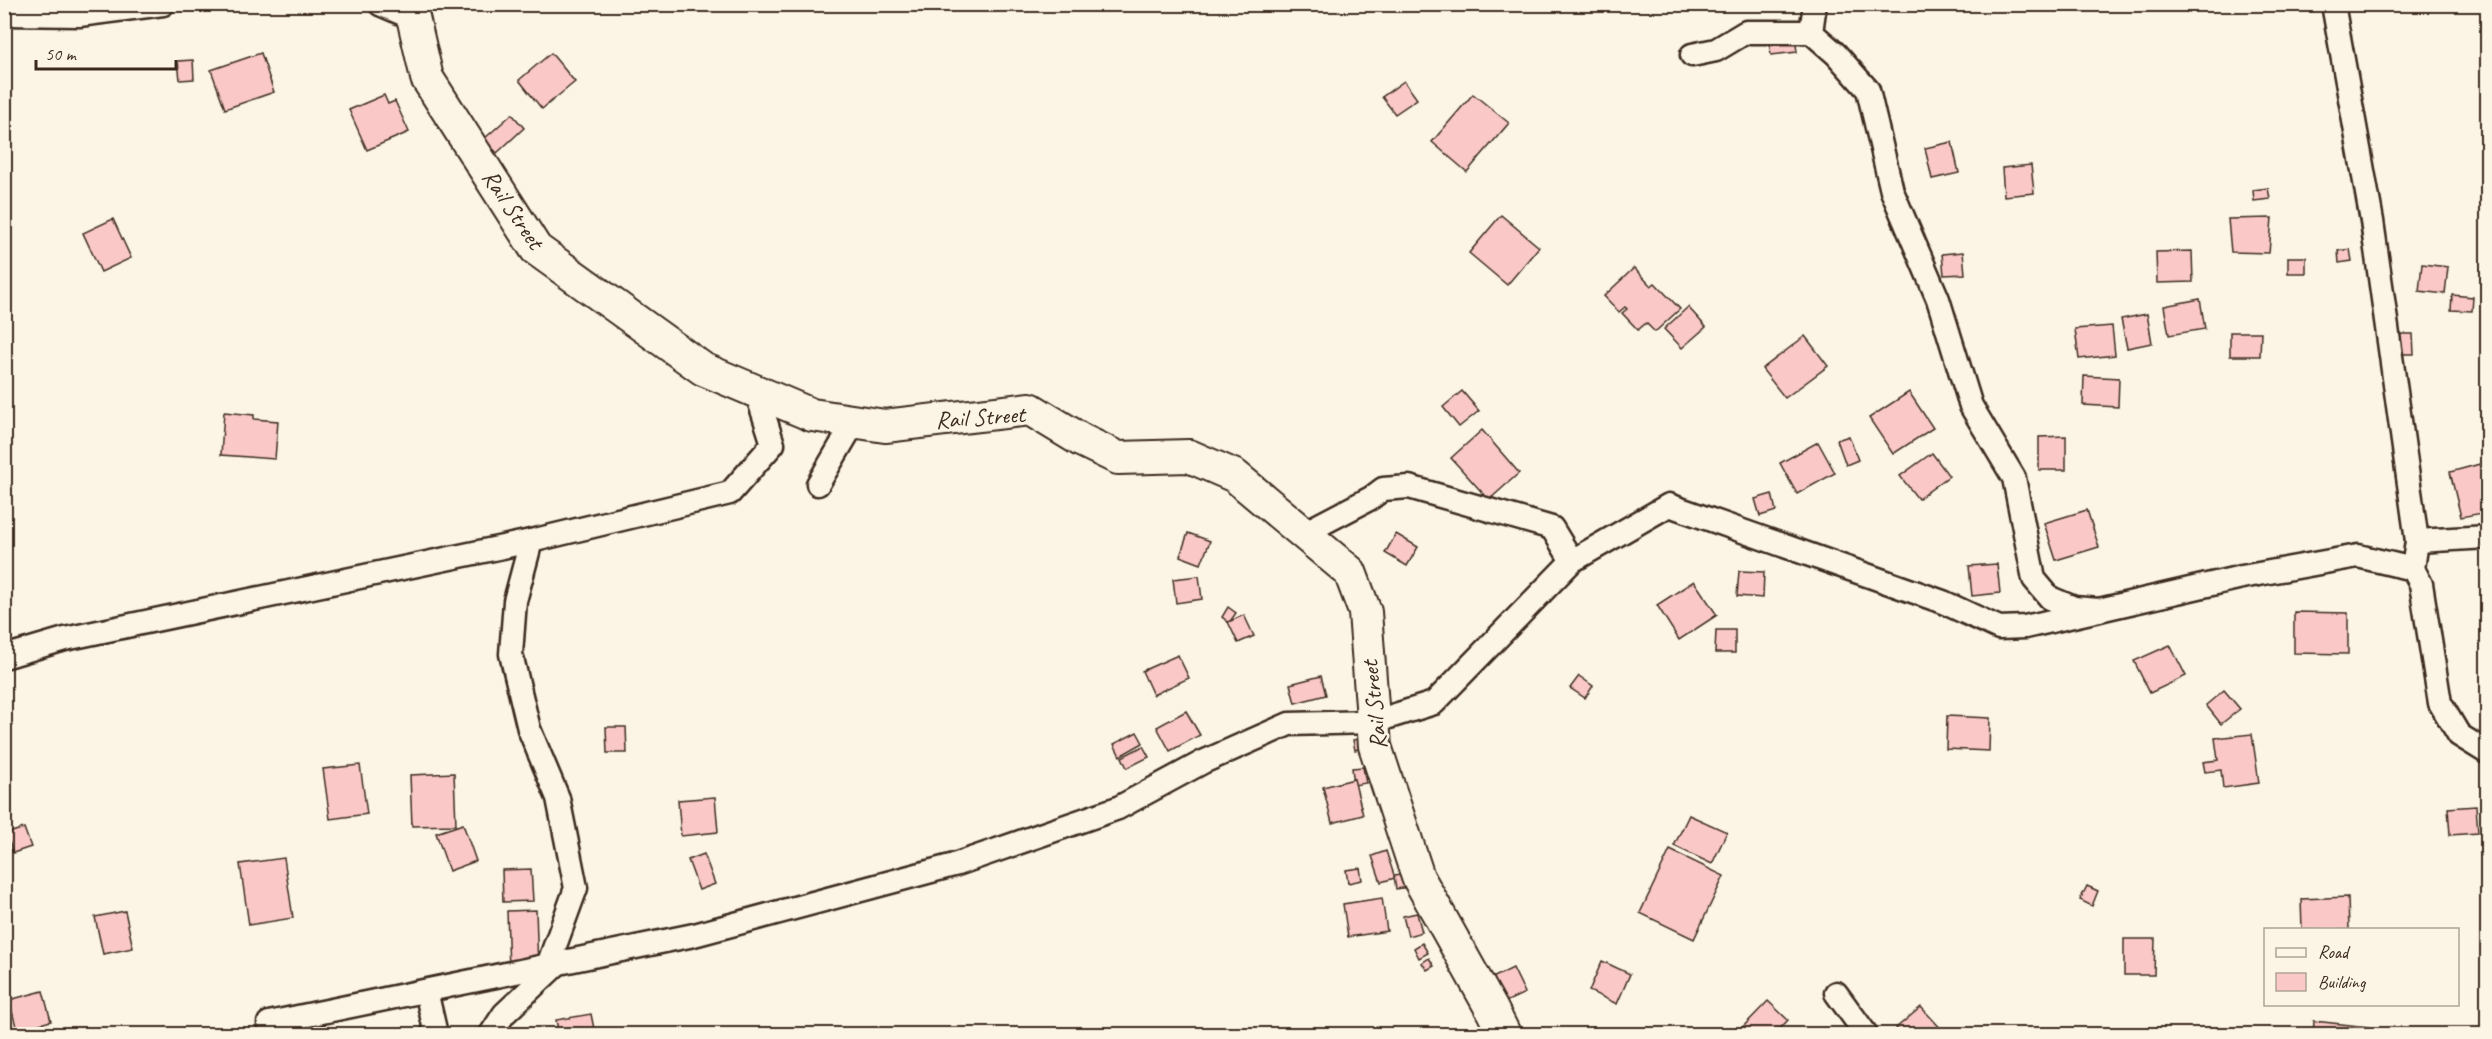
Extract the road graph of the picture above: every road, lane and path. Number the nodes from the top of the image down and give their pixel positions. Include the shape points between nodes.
1 (163, 4) edge
2 (380, 4) edge
3 (1815, 4) edge
4 (2333, 4) edge
5 (412, 11) edge
6 (4, 14) edge
7 (1811, 32) junction
8 (1692, 55) dead end
9 (756, 391) junction
10 (855, 421) junction
11 (818, 484) dead end
12 (1304, 533) junction
13 (2487, 537) edge
14 (531, 541) junction
15 (2417, 541) junction
16 (1572, 561) junction
17 (2413, 569) junction
18 (2099, 610) junction
19 (4, 657) edge
20 (1373, 722) junction
21 (2487, 753) edge
22 (552, 965) junction
23 (426, 991) junction
24 (1836, 993) dead end
25 (269, 1023) dead end
26 (1499, 1032) edge
27 (436, 1035) edge
28 (491, 1035) edge
29 (1866, 1035) edge

1 - 6 street via 79,15
2 - 5 street
3 - 7 street
4 - 15 street via 2372,220
5 - 9 street, Rail Street via 427,78 536,249 703,369
7 - 8 street via 1746,32 1716,50
7 - 18 street via 1868,90 1892,191 1938,299 1971,406 2014,478 2034,579 2050,598 2074,608
9 - 10 street, Rail Street via 812,415
9 - 14 street via 773,444 730,493
10 - 11 street
10 - 12 street, Rail Street via 885,426 1030,409 1118,458 1189,456 1235,476
12 - 16 street via 1383,489 1408,487 1552,528
12 - 20 street, Rail Street via 1350,572 1365,612
13 - 15 street
14 - 19 street via 65,639
14 - 22 street via 515,602 511,654 529,729 558,798 576,888
15 - 17 street
16 - 18 street via 1669,505 1943,602 1999,628 2025,627
16 - 20 street via 1434,703
17 - 18 street via 2358,556 2242,577
17 - 21 street via 2421,584 2440,703 2459,735
20 - 22 street via 1289,724 1203,762 1118,808 954,865 694,935
20 - 26 street, Rail Street via 1375,746 1418,877
22 - 23 street
22 - 28 street via 504,1014
23 - 25 street
23 - 27 street
24 - 29 street

